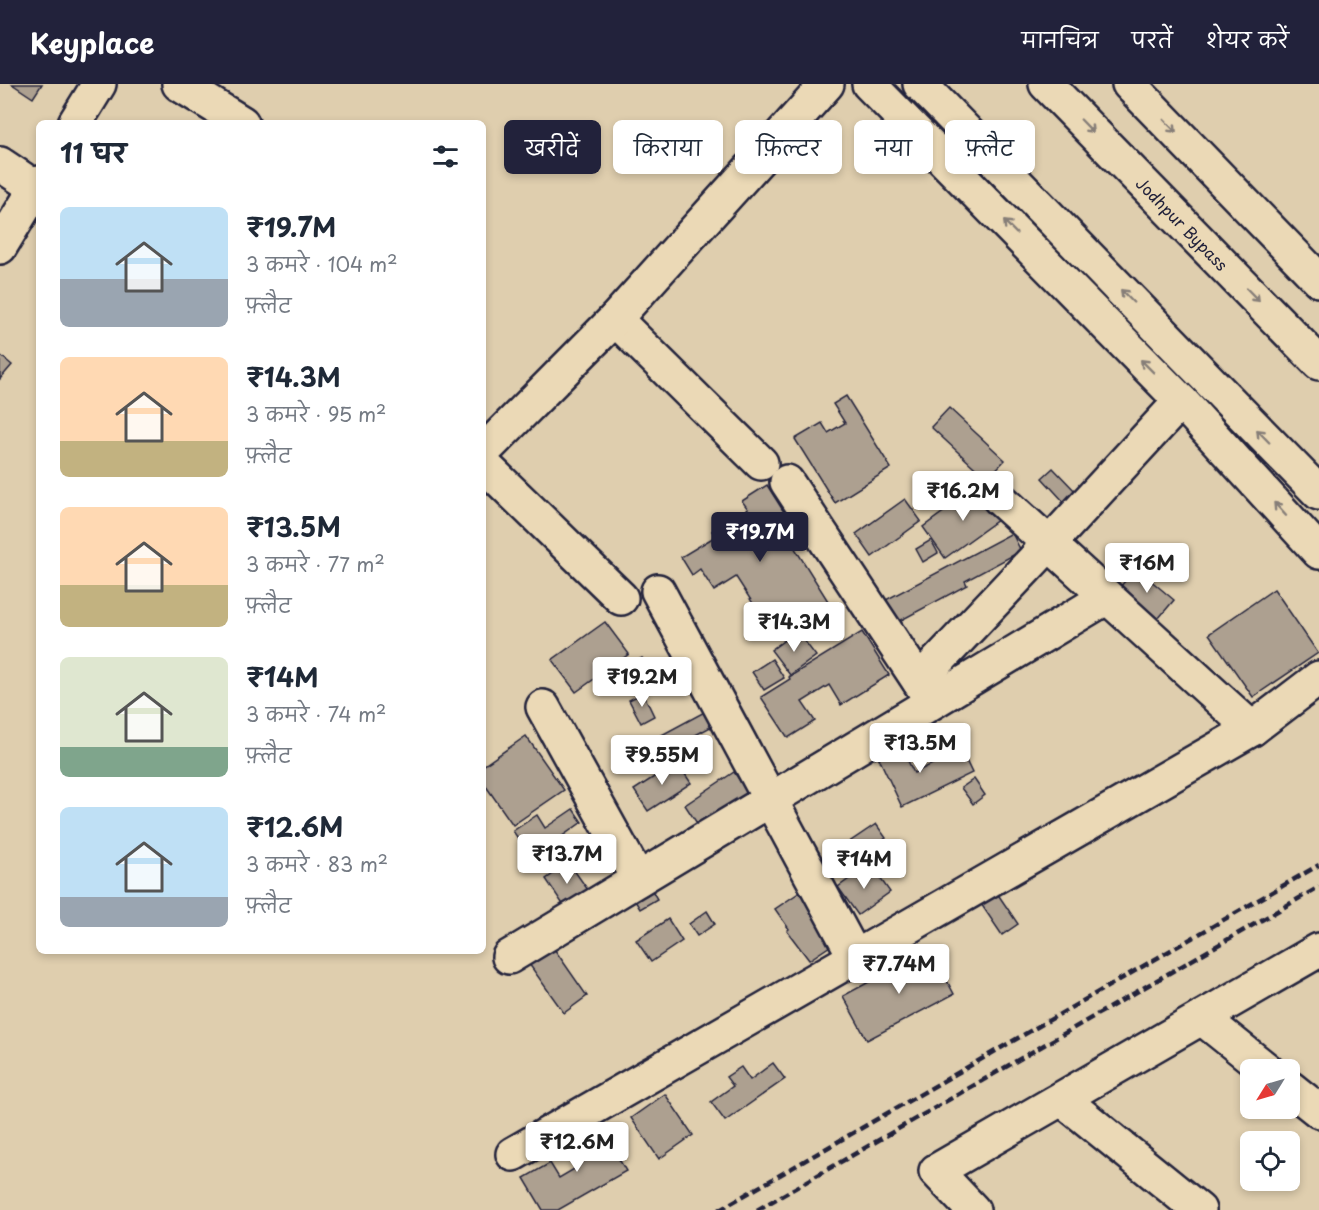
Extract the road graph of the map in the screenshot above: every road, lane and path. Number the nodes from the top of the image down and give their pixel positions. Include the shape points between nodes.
1 (99, 84) edge
2 (179, 84) edge
3 (826, 84) edge
4 (869, 84) edge
5 (920, 84) edge
6 (1046, 84) edge
7 (1129, 84) edge
8 (77, 120) edge
9 (237, 120) edge
10 (0, 164) edge
11 (36, 186) edge
12 (36, 190) edge
13 (0, 247) edge
14 (1319, 280) edge
15 (615, 319) junction
16 (1319, 363) edge
17 (1180, 400) junction
18 (486, 449) edge
19 (761, 463) dead end
20 (486, 467) edge
21 (788, 482) dead end
22 (1319, 493) edge
23 (999, 498) dead end
24 (1049, 544) junction
25 (1319, 552) edge
26 (658, 591) dead end
27 (1107, 597) junction
28 (621, 598) dead end
29 (1319, 678) edge
30 (926, 691) junction
31 (543, 707) dead end
32 (1252, 729) junction
33 (771, 800) junction
34 (638, 879) junction
35 (1319, 950) edge
36 (509, 957) dead end
37 (855, 957) junction
38 (1202, 1018) junction
39 (1253, 1059) edge
40 (1300, 1096) edge
41 (1062, 1099) junction
42 (1319, 1111) edge
43 (513, 1154) dead end
44 (973, 1210) edge
45 (1199, 1210) edge

1 - 8 main road
2 - 9 main road
3 - 15 main road
17 -> 4 main road
22 -> 5 main road
6 -> 16 main road, Jodhpur Bypass
7 -> 14 main road
10 - 11 main road
12 - 13 main road
15 - 18 main road
15 - 19 main road
17 - 24 main road
25 -> 17 main road
20 - 28 main road
21 - 30 main road
23 - 24 main road
24 - 27 main road
24 - 30 main road
26 - 33 main road
27 - 30 main road
27 - 32 main road
29 - 32 main road
30 - 33 main road
31 - 34 main road
32 - 37 main road
33 - 34 main road
33 - 37 main road
34 - 36 main road
35 - 38 main road
37 - 43 main road
38 - 39 main road
38 - 41 main road
40 - 42 main road
41 - 44 main road via 936,1171
41 - 45 main road

